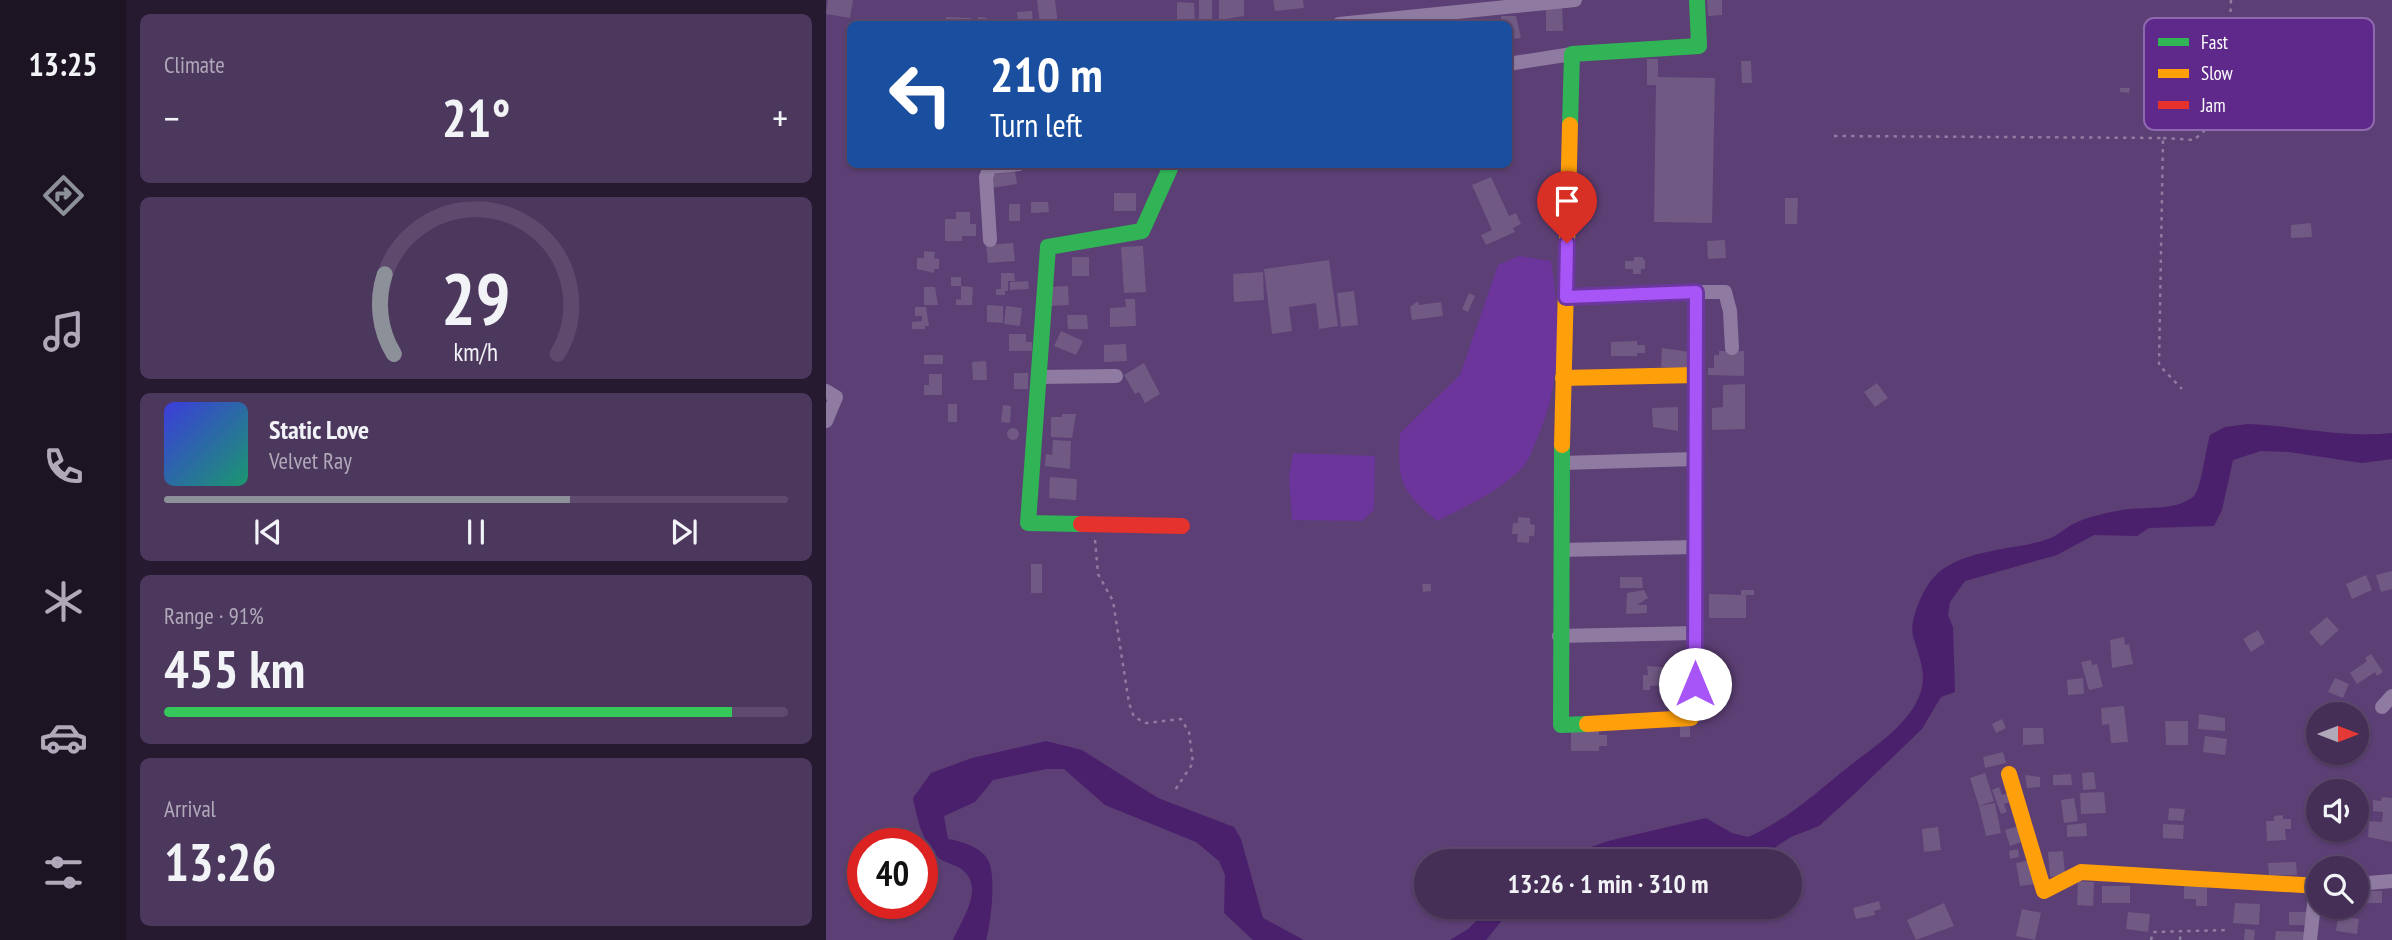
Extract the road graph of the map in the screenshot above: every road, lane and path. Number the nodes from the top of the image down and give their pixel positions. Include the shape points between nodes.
1 (1575, 0) edge
2 (1697, 0) edge
3 (2231, 0) edge
4 (2230, 18) edge
5 (1368, 21) edge
6 (1572, 54) junction
7 (1512, 63) edge
8 (2205, 130) edge
9 (1835, 136) dead end
10 (2163, 138) junction
11 (990, 168) edge
12 (1170, 168) edge
13 (990, 240) dead end
14 (1696, 292) junction
15 (1566, 297) junction
16 (1732, 348) dead end
17 (1696, 375) junction
18 (1116, 376) dead end
19 (1038, 377) junction
20 (1563, 377) junction
21 (2182, 389) dead end
22 (826, 391) edge
23 (826, 421) edge
24 (1695, 459) junction
25 (1562, 463) junction
26 (1089, 524) junction
27 (1182, 526) dead end
28 (1695, 547) junction
29 (1561, 550) junction
30 (1696, 632) junction
31 (1559, 636) junction
32 (2009, 774) dead end
33 (1175, 790) dead end
34 (2392, 881) edge
35 (2369, 883) edge
36 (2306, 886) edge
37 (2312, 919) edge
38 (2228, 930) dead end
39 (2181, 932) junction
40 (2151, 940) edge
41 (2180, 940) edge
42 (2309, 940) edge

1 - 5 street
2 - 6 street via 1699,46
3 - 4 path
6 - 7 street
6 - 15 street
8 - 10 path via 2194,140
9 - 10 path
10 - 21 path via 2159,365
11 - 13 street via 986,177
12 - 19 street via 1142,231 1048,247
14 - 15 street
14 - 16 street via 1725,292
14 - 17 street
15 - 20 street
17 - 20 street
17 - 24 street
18 - 19 street
19 - 26 street via 1028,523
20 - 25 street
22 - 23 street via 836,397
24 - 25 street
24 - 28 street
25 - 29 street
26 - 27 street
26 - 33 path via 1095,536 1098,574 1114,601 1134,717 1146,723 1181,719 1189,732 1193,763
28 - 29 street
28 - 30 street
29 - 31 street
30 - 31 street
30 - 31 street via 1695,710 1691,718 1561,725
32 - 36 street via 2044,891 2081,872
34 - 35 street
37 - 42 street
38 - 39 path
39 - 40 path via 2153,932
39 - 41 path

